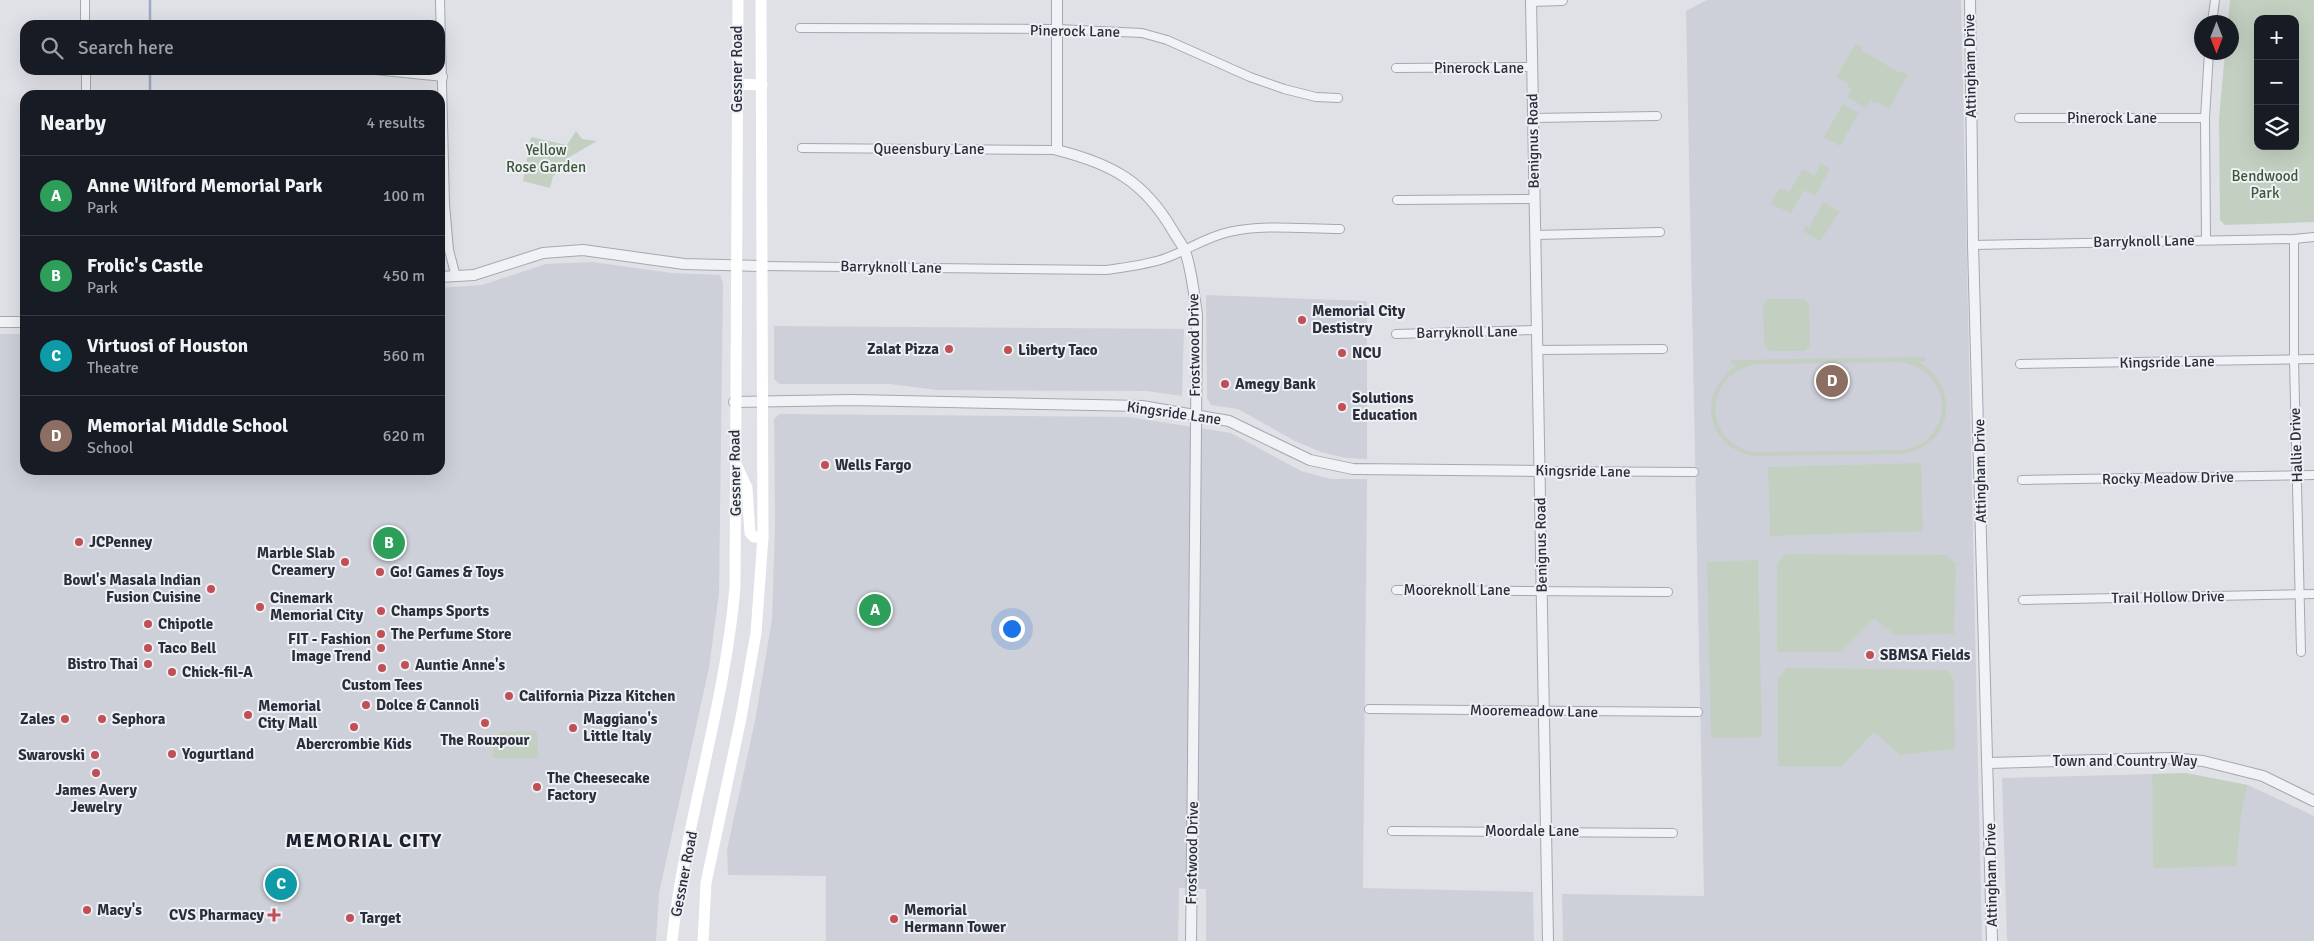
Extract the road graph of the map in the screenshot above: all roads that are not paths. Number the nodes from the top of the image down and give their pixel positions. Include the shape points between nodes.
1 (85, 0) edge
2 (440, 0) edge
3 (738, 0) edge
4 (761, 0) edge
5 (1057, 0) edge
6 (1531, 0) edge
7 (1562, 0) edge
8 (1970, 0) edge
9 (2215, 0) edge
10 (2213, 15) edge
11 (85, 20) edge
12 (441, 20) edge
13 (800, 28) dead end
14 (1057, 30) junction
15 (2209, 60) edge
16 (1532, 67) junction
17 (1396, 68) dead end
18 (86, 75) edge
19 (424, 75) edge
20 (443, 77) joint
21 (737, 84) junction
22 (762, 85) junction
23 (86, 90) edge
24 (443, 90) edge
25 (1338, 98) dead end
26 (1657, 116) dead end
27 (1533, 118) junction
28 (2019, 118) dead end
29 (2205, 118) junction
30 (802, 148) dead end
31 (1057, 150) junction
32 (1535, 199) junction
33 (1396, 200) dead end
34 (445, 224) edge
35 (1340, 229) dead end
36 (1660, 232) dead end
37 (1536, 235) junction
38 (2314, 237) edge
39 (2294, 239) junction
40 (2206, 240) junction
41 (1973, 245) junction
42 (1184, 249) junction
43 (736, 265) junction
44 (761, 266) junction
45 (445, 277) edge
46 (456, 277) junction
47 (0, 322) edge
48 (20, 322) edge
49 (1537, 330) junction
50 (1396, 334) dead end
51 (1663, 349) dead end
52 (1537, 350) junction
53 (2314, 359) edge
54 (2294, 360) junction
55 (2020, 364) dead end
56 (762, 401) junction
57 (734, 402) junction
58 (1196, 414) junction
59 (735, 460) junction
60 (1540, 471) junction
61 (1694, 472) dead end
62 (2298, 476) junction
63 (2314, 476) edge
64 (2022, 480) dead end
65 (763, 537) junction
66 (1396, 590) dead end
67 (1542, 590) junction
68 (1668, 592) dead end
69 (2314, 594) edge
70 (2300, 595) junction
71 (2023, 600) dead end
72 (2301, 652) dead end
73 (1369, 709) dead end
74 (1543, 711) junction
75 (1698, 712) dead end
76 (1989, 762) junction
77 (2314, 801) edge
78 (1392, 831) dead end
79 (1546, 831) junction
80 (1672, 833) dead end
81 (672, 941) edge
82 (703, 941) edge
83 (1191, 941) edge
84 (1548, 941) edge
85 (1992, 941) edge

1 - 11 street
2 - 12 street
3 - 21 main road, Gessner Road
4 - 22 main road, Gessner Road
5 - 14 street
6 - 7 street
6 - 16 street, Benignus Road
8 - 41 street, Attingham Drive
9 - 10 street
13 - 14 street, Pinerock Lane
14 - 25 street, Pinerock Lane via 1142,33 1175,43 1284,89 1316,97
14 - 31 street
15 - 29 street
16 - 17 street, Pinerock Lane
16 - 27 street, Benignus Road
18 - 23 street
19 - 20 street
20 - 24 street
21 - 22 main road
21 - 43 main road, Gessner Road
22 - 44 main road, Gessner Road
26 - 27 street
27 - 32 street, Benignus Road
28 - 29 street, Pinerock Lane
29 - 40 street
30 - 31 street, Queensbury Lane
31 - 42 street, Frostwood Drive via 1105,164 1126,178 1161,211
32 - 33 street
32 - 37 street, Benignus Road
34 - 46 street
35 - 42 street, Barryknoll Lane via 1231,231
36 - 37 street
37 - 49 street, Benignus Road
38 - 39 street, Barryknoll Lane
39 - 40 street, Barryknoll Lane
39 - 54 street, Hallie Drive
40 - 41 street, Barryknoll Lane
41 - 76 street, Attingham Drive
42 - 44 street, Barryknoll Lane via 1166,258 1106,270
42 - 58 street, Frostwood Drive via 1197,315
43 - 44 street, Barryknoll Lane
43 - 46 street, Barryknoll Lane via 684,264 583,250 543,253
43 - 57 main road, Gessner Road
44 - 56 main road, Gessner Road
45 - 46 street, Barryknoll Lane
47 - 48 street
49 - 50 street, Barryknoll Lane
49 - 52 street, Benignus Road
51 - 52 street, Barryknoll Lane
52 - 60 street, Benignus Road
53 - 54 street, Kingsride Lane
54 - 55 street, Kingsride Lane
54 - 62 street, Hallie Drive
56 - 57 street, Kingsride Lane
56 - 58 street, Kingsride Lane via 1118,405
56 - 65 main road, Gessner Road
57 - 59 main road, Gessner Road
58 - 60 street, Kingsride Lane via 1229,420 1284,449 1328,466
58 - 83 street, Frostwood Drive
59 - 65 main road via 747,488 750,533 754,537
59 - 81 main road, Gessner Road via 735,587 731,635
60 - 61 street, Kingsride Lane
60 - 67 street, Benignus Road
62 - 63 street, Rocky Meadow Drive
62 - 64 street, Rocky Meadow Drive
62 - 70 street, Hallie Drive
65 - 82 main road, Gessner Road via 756,633 706,883
66 - 67 street, Mooreknoll Lane
67 - 68 street, Mooreknoll Lane
67 - 74 street, Benignus Road
69 - 70 street, Trail Hollow Drive
70 - 71 street, Trail Hollow Drive
70 - 72 street, Hallie Drive
73 - 74 street, Mooremeadow Lane
74 - 75 street, Mooremeadow Lane
74 - 79 street, Benignus Road
76 - 77 street, Town and Country Way via 2161,758 2203,761 2263,776
76 - 85 street, Attingham Drive
78 - 79 street, Moordale Lane
79 - 80 street, Moordale Lane
79 - 84 street, Benignus Road

